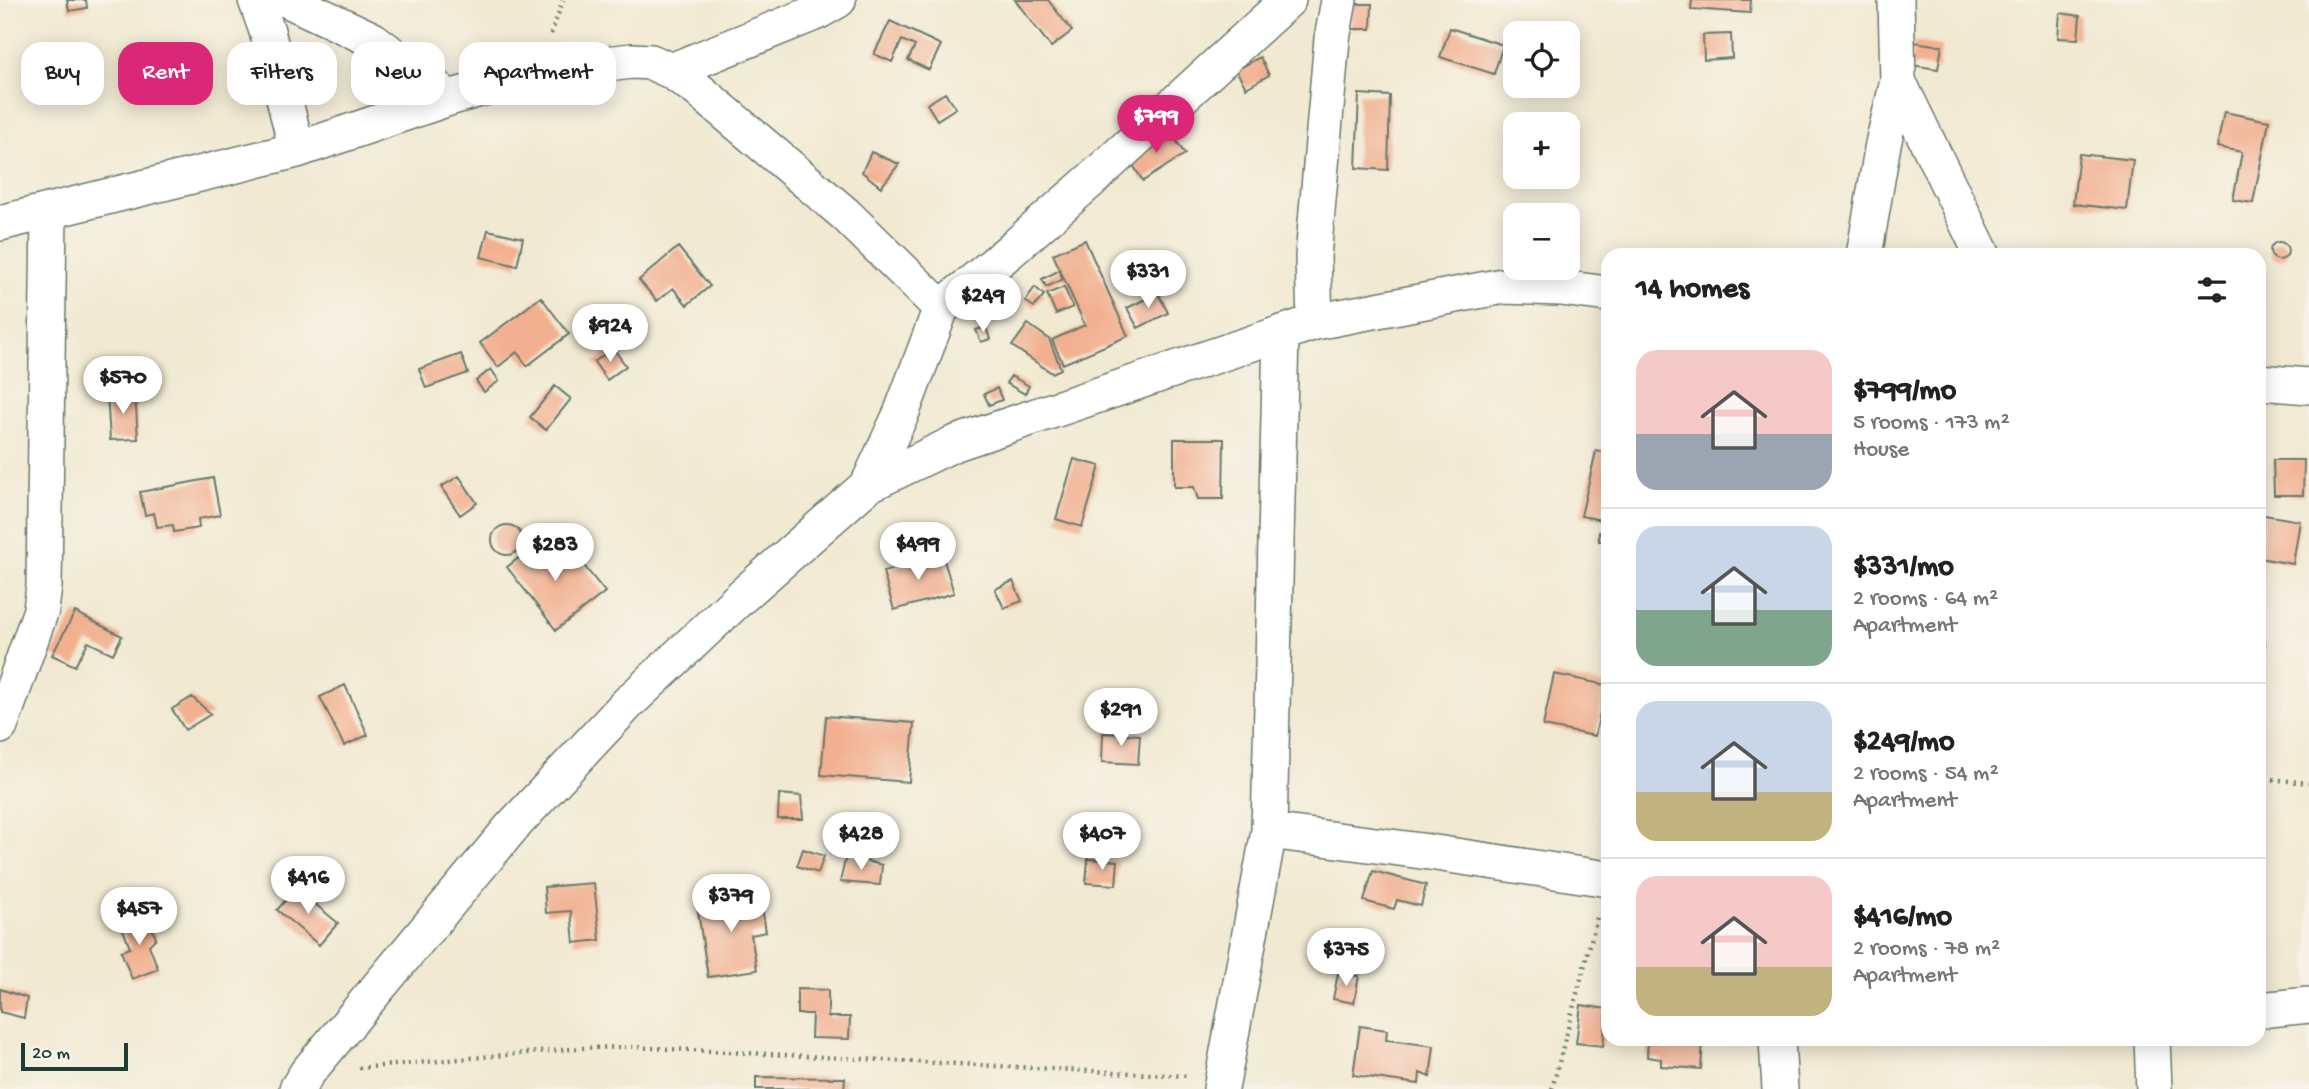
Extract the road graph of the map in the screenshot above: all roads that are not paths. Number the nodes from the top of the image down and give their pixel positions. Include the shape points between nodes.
1 (256, 0) edge
2 (288, 0) edge
3 (838, 0) edge
4 (1288, 0) edge
5 (1339, 0) edge
6 (1896, 0) edge
7 (671, 71) junction
8 (1898, 81) junction
9 (449, 98) junction
10 (296, 150) junction
11 (49, 212) junction
12 (0, 223) edge
13 (1865, 248) edge
14 (1979, 248) edge
15 (1601, 293) edge
16 (941, 308) junction
17 (1315, 322) junction
18 (1281, 332) junction
19 (2266, 383) edge
20 (2309, 386) edge
21 (868, 485) junction
22 (0, 726) edge
23 (1269, 831) junction
24 (1601, 878) edge
25 (2309, 1005) edge
26 (2266, 1009) edge
27 (1777, 1046) edge
28 (2152, 1046) edge
29 (302, 1081) edge
30 (1223, 1084) edge
31 (1780, 1089) edge
32 (2154, 1089) edge

1 - 10 street
2 - 9 street via 373,40
3 - 7 street
4 - 16 street via 1090,181
5 - 17 street via 1313,257
6 - 8 street
7 - 9 street via 650,62 632,61 539,72
7 - 16 street via 845,214
8 - 13 street
8 - 14 street
9 - 10 street
10 - 11 street
11 - 12 street
11 - 22 street via 44,586 41,610
15 - 17 street via 1503,286
16 - 21 street
17 - 18 street
18 - 21 street via 953,444
18 - 23 street
19 - 20 street
21 - 29 street via 627,704 511,828
23 - 24 street
23 - 30 street
25 - 26 street
27 - 31 street
28 - 32 street

